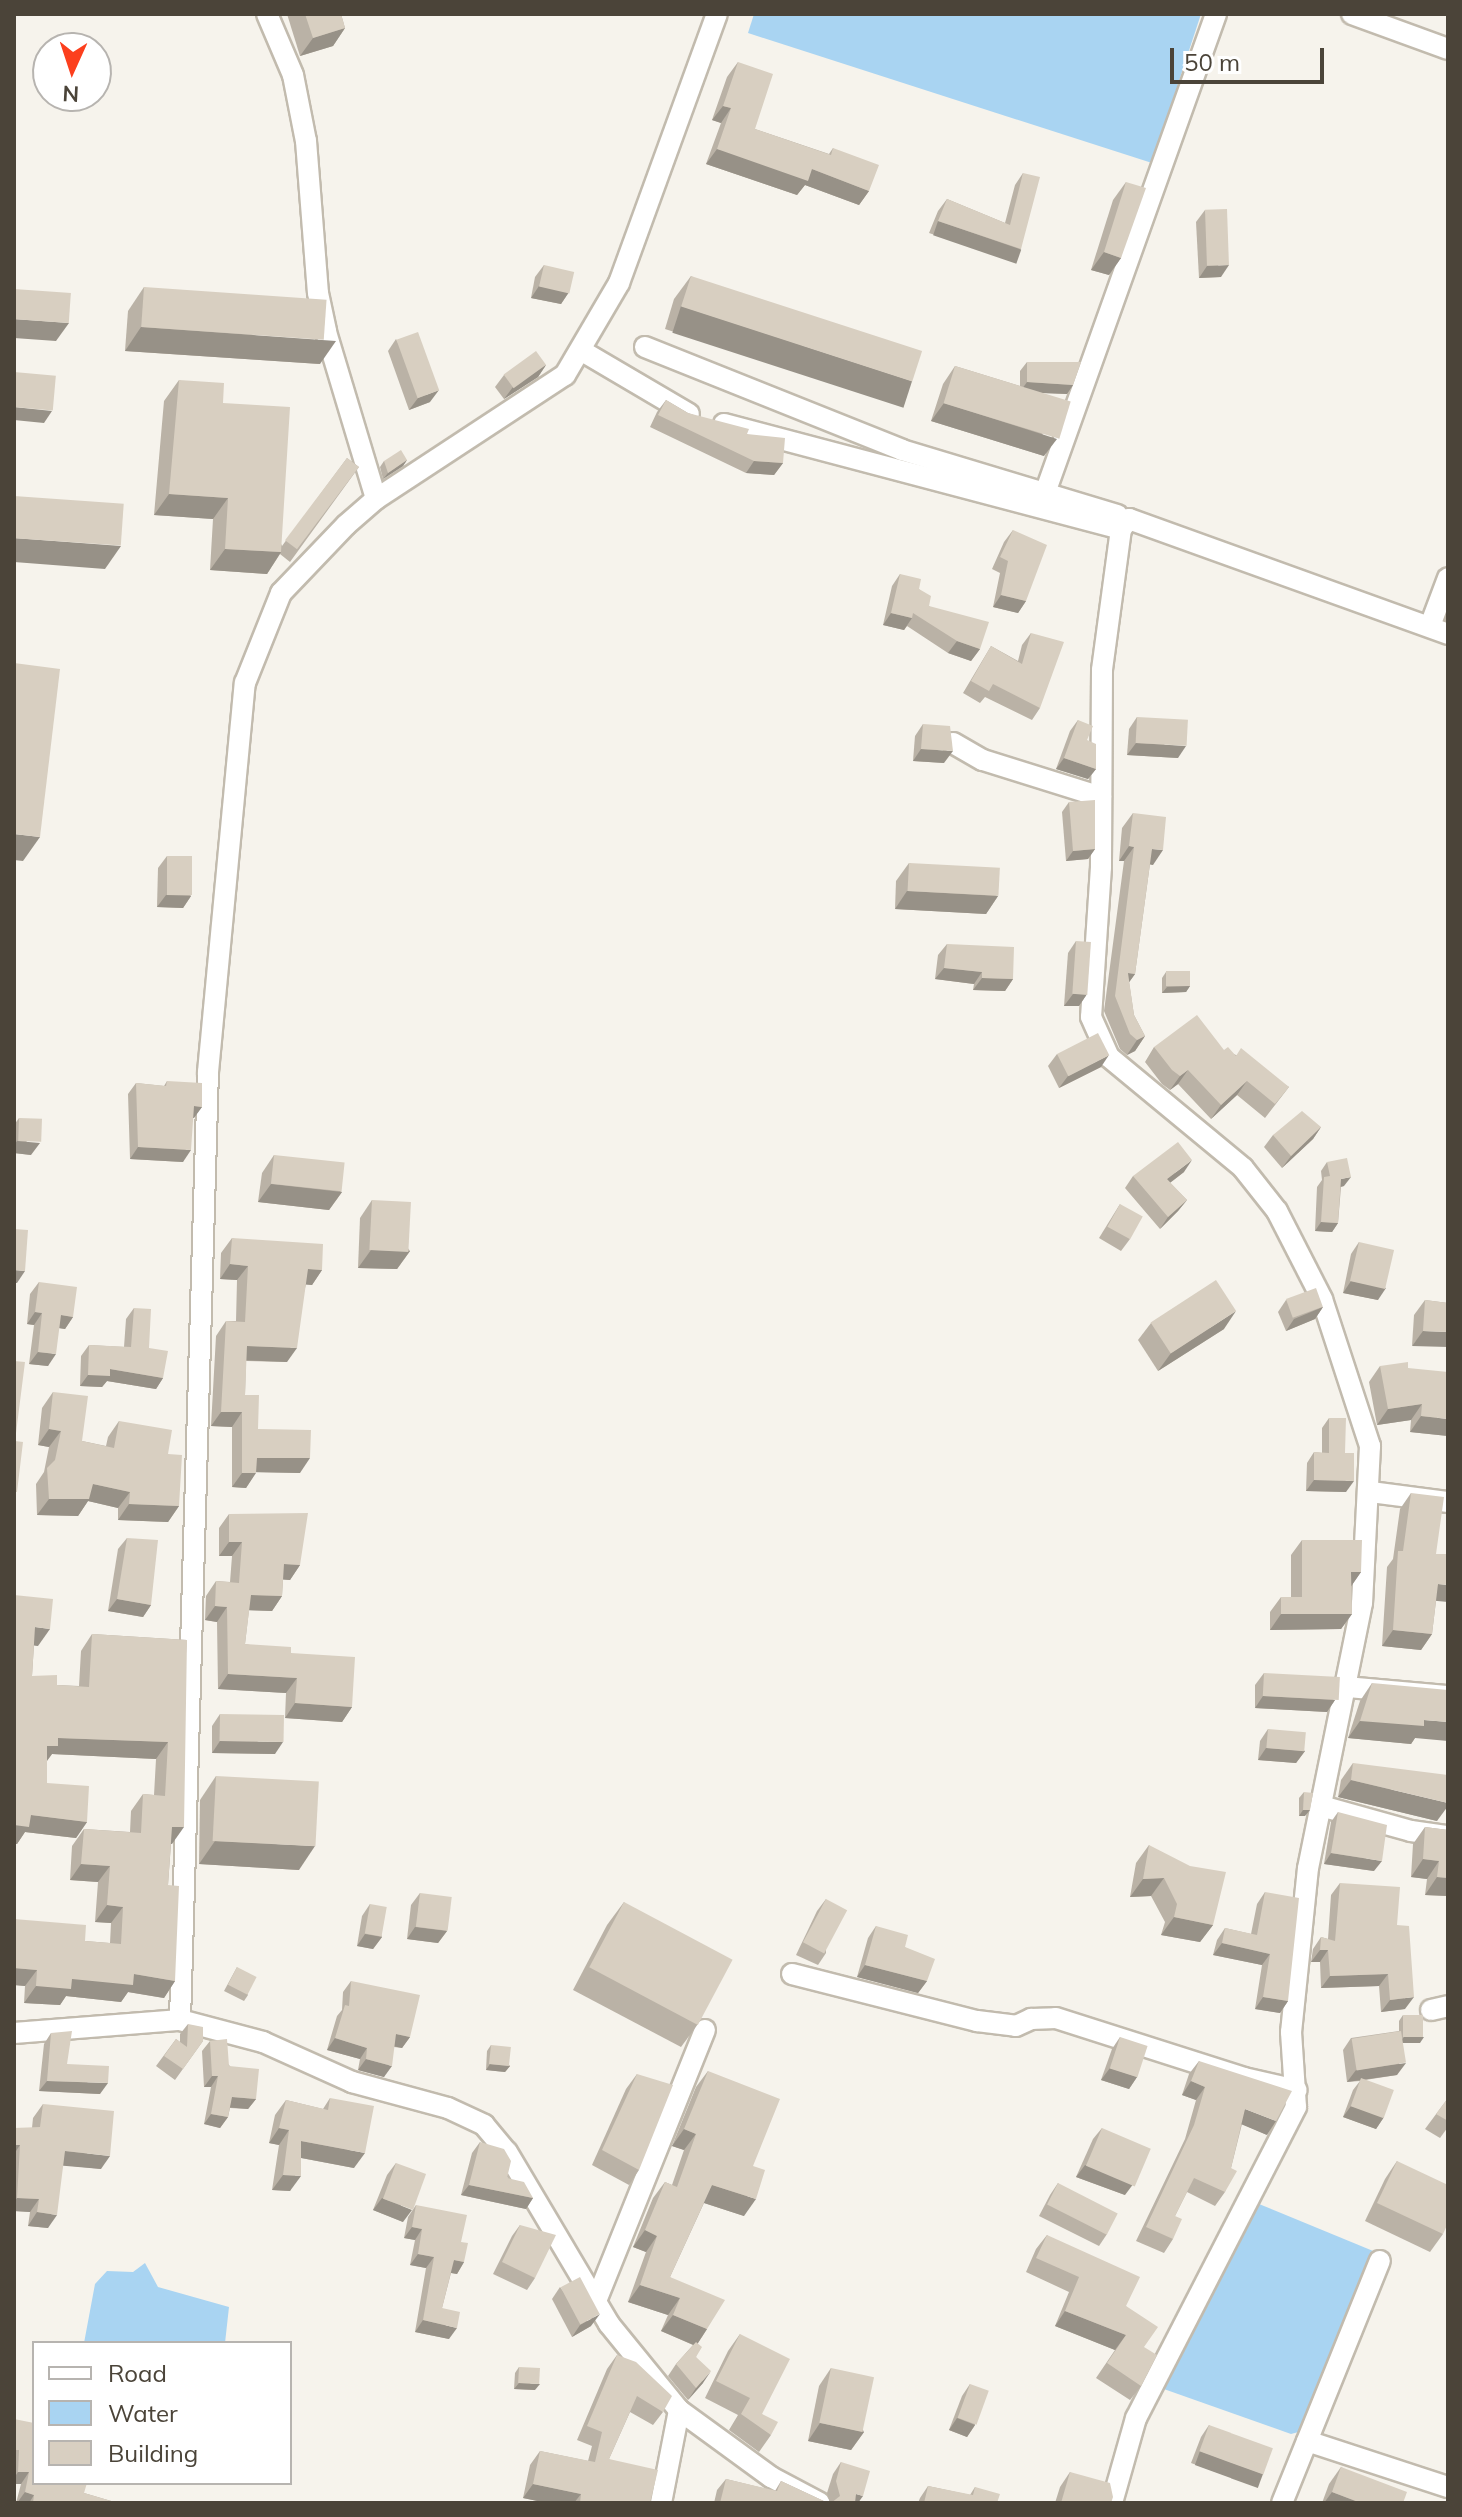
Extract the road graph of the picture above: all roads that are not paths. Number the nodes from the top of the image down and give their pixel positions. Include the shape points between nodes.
1 (267, 14) edge
2 (717, 14) edge
3 (1216, 14) edge
4 (1352, 14) edge
5 (1448, 49) edge
6 (645, 347) dead end
7 (582, 351) junction
8 (1045, 493) junction
9 (376, 499) junction
10 (1125, 524) junction
11 (1448, 578) edge
12 (1439, 630) edge
13 (953, 743) edge
14 (1101, 797) junction
15 (1371, 1492) junction
16 (1448, 1502) edge
17 (1347, 1687) junction
18 (1448, 1696) edge
19 (1321, 1806) junction
20 (1448, 1836) edge
21 (792, 1974) dead end
22 (180, 2020) junction
23 (705, 2030) edge
24 (14, 2033) edge
25 (1297, 2090) junction
26 (1380, 2261) dead end
27 (596, 2301) junction
28 (679, 2410) junction
29 (1307, 2441) junction
30 (1444, 2492) edge
31 (661, 2503) edge
32 (819, 2503) edge
33 (1112, 2503) edge
34 (1282, 2503) edge

1 - 9 street via 293,75 306,141 326,332
2 - 7 street via 619,283
3 - 8 street
4 - 5 street
6 - 8 street via 902,450
7 - 9 street via 565,375 537,397
7 - 10 street via 683,412
8 - 10 street
9 - 22 street via 281,593 245,683 208,1072
10 - 12 street
10 - 14 street via 1102,670
11 - 12 street
13 - 14 street via 983,760
14 - 15 street via 1091,1017 1099,1039 1109,1057 1243,1168 1277,1211 1312,1276 1358,1400 1370,1446
15 - 16 street
15 - 17 street via 1362,1603
17 - 18 street
17 - 19 street
19 - 20 street
19 - 25 street via 1308,1868 1291,2032
21 - 25 street via 977,2021 1016,2026 1056,2018
22 - 24 street
22 - 27 street via 263,2042 352,2082 448,2108 484,2125 507,2152
23 - 27 street
25 - 33 street via 1296,2107 1136,2418
26 - 29 street
27 - 28 street
28 - 31 street
28 - 32 street via 771,2477
29 - 30 street
29 - 34 street

